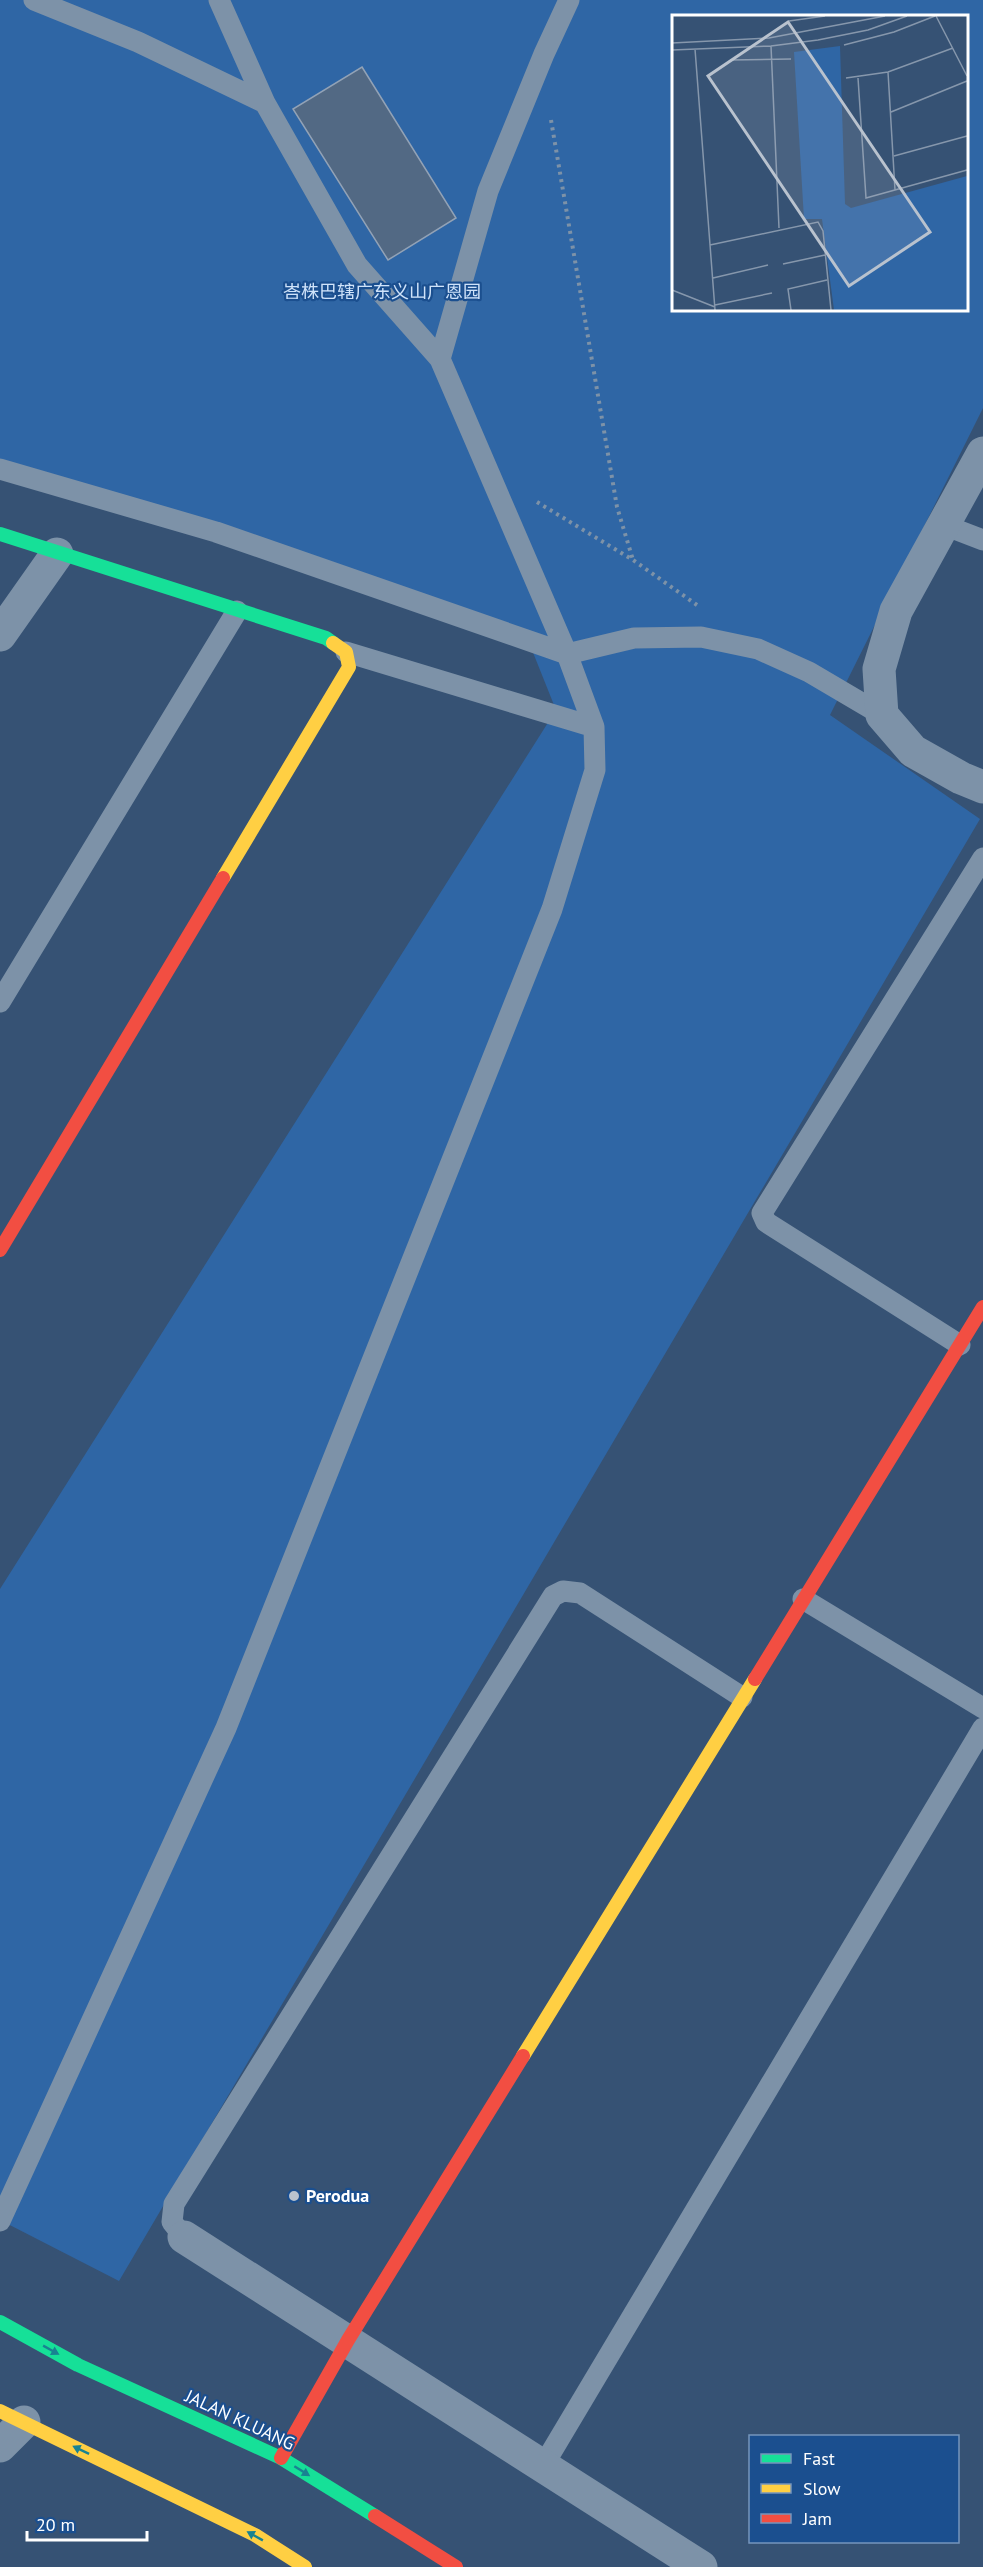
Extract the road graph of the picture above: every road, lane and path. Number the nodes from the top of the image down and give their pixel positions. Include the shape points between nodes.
1 (34, 0) edge
2 (219, 0) edge
3 (569, 0) edge
4 (265, 103) junction
5 (551, 118) dead end
6 (440, 359) junction
7 (983, 453) edge
8 (0, 469) edge
9 (489, 472) junction
10 (944, 525) junction
11 (0, 534) edge
12 (983, 540) edge
13 (57, 554) junction
14 (633, 560) junction
15 (700, 608) dead end
16 (237, 611) junction
17 (0, 635) edge
18 (346, 652) junction
19 (567, 654) junction
20 (882, 714) junction
21 (594, 727) junction
22 (983, 787) edge
23 (983, 858) edge
24 (0, 1002) edge
25 (0, 1250) edge
26 (983, 1307) edge
27 (960, 1345) junction
28 (803, 1599) junction
29 (742, 1697) junction
30 (983, 1708) edge
31 (983, 1728) edge
32 (0, 2220) edge
33 (184, 2237) joint
34 (0, 2322) edge
35 (348, 2340) junction
36 (12, 2416) edge
37 (0, 2446) edge
38 (281, 2458) junction
39 (543, 2466) junction
40 (305, 2567) edge
41 (456, 2567) edge
42 (701, 2567) edge

1 - 4 lane via 138,42
2 - 4 lane
3 - 6 lane via 488,191
4 - 6 lane via 357,266
5 - 14 path via 617,507
6 - 9 lane
7 - 10 street
8 - 19 lane via 216,532
9 - 14 path
9 - 19 lane
10 - 12 lane
10 - 20 street via 896,612 879,669
11 - 13 main road
13 - 16 main road
13 - 17 street
14 - 15 path
16 - 18 main road via 326,638
16 - 24 lane
18 - 21 lane
18 - 25 main road via 349,667
19 - 20 lane via 634,638 701,638 759,649 809,672
19 - 21 lane
20 - 22 street via 913,751
21 - 32 lane via 595,770 552,909 226,1728
23 - 27 lane via 762,1213 766,1222
26 - 27 main road
27 - 28 main road
28 - 29 main road
28 - 30 lane
29 - 33 lane via 580,1593 563,1591 553,1596 174,2204 172,2222
29 - 35 main road
31 - 39 lane
33 - 35 street
34 -> 38 main road, JALAN KLUANG via 78,2365
35 - 38 main road
35 - 39 street
36 - 37 street
40 -> 36 main road via 255,2535
38 -> 41 main road, JALAN KLUANG
39 - 42 street

